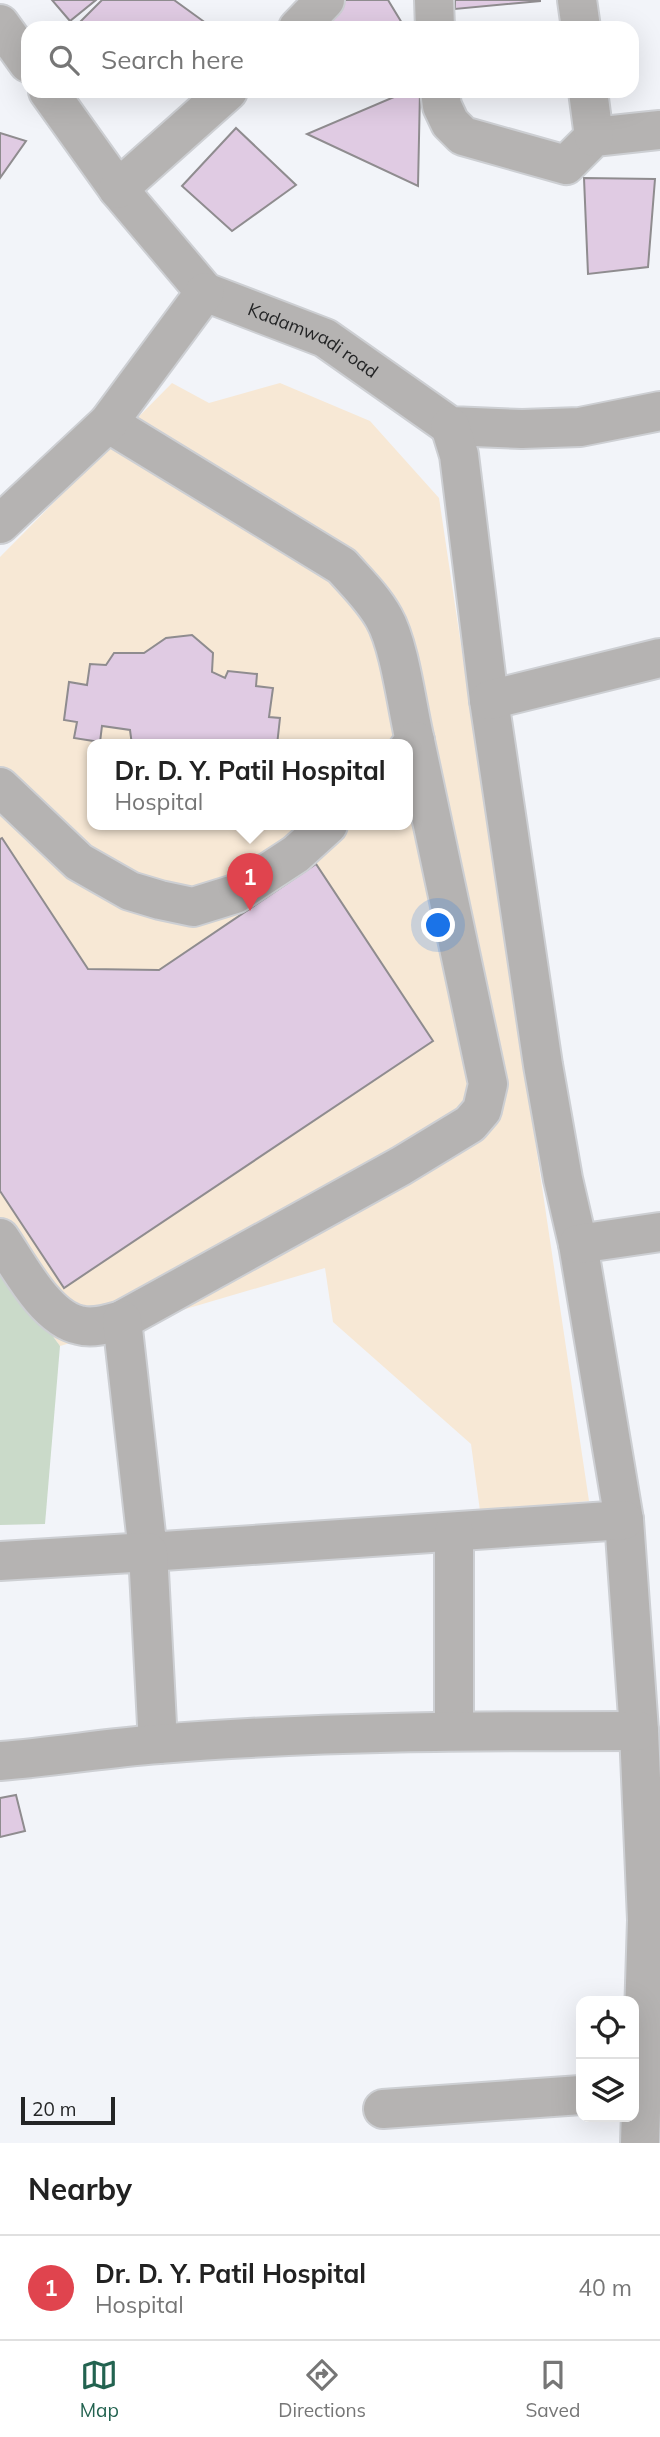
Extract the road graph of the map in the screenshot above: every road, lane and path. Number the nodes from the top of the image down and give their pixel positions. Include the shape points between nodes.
1 (434, 0) edge
2 (577, 0) edge
3 (436, 21) edge
4 (580, 21) edge
5 (0, 24) edge
6 (21, 53) edge
7 (53, 98) edge
8 (220, 98) edge
9 (441, 98) edge
10 (589, 98) edge
11 (660, 130) edge
12 (594, 137) junction
13 (118, 189) junction
14 (205, 292) junction
15 (660, 411) edge
16 (108, 424) junction
17 (450, 426) junction
18 (0, 524) edge
19 (660, 659) edge
20 (489, 700) junction
21 (410, 739) edge
22 (413, 754) edge
23 (0, 787) edge
24 (322, 830) edge
25 (660, 1232) edge
26 (0, 1238) edge
27 (578, 1244) junction
28 (122, 1320) junction
29 (624, 1520) junction
30 (454, 1532) junction
31 (148, 1552) junction
32 (0, 1561) edge
33 (454, 1731) junction
34 (639, 1731) junction
35 (158, 1744) junction
36 (0, 1761) edge
37 (652, 1829) edge
38 (645, 2091) edge
39 (576, 2095) edge
40 (383, 2109) dead end
41 (640, 2143) edge

1 - 3 street
2 - 4 street
5 - 6 street
7 - 13 street, Kadamwadi road
8 - 13 street
9 - 12 street via 450,123 463,136 566,165
10 - 12 street
11 - 12 street
13 - 14 street, Kadamwadi road
14 - 16 street
14 - 17 street, Kadamwadi road via 326,338
15 - 17 street via 580,427
16 - 18 street
16 - 21 street via 342,566 385,619
17 - 20 street via 459,455
19 - 20 street
20 - 27 street via 543,1065
22 - 28 street via 488,1084 482,1110 470,1124 401,1166
23 - 24 street via 79,862 130,891 193,906 235,894 296,854
25 - 27 street
26 - 28 street via 45,1303 62,1319 97,1326
27 - 29 street
28 - 31 street
29 - 30 street
29 - 34 street
30 - 31 street
30 - 33 street
31 - 32 street
31 - 35 street
33 - 34 street
33 - 35 street
34 - 37 street
35 - 36 street
37 - 38 street
38 - 41 street
39 - 40 street

